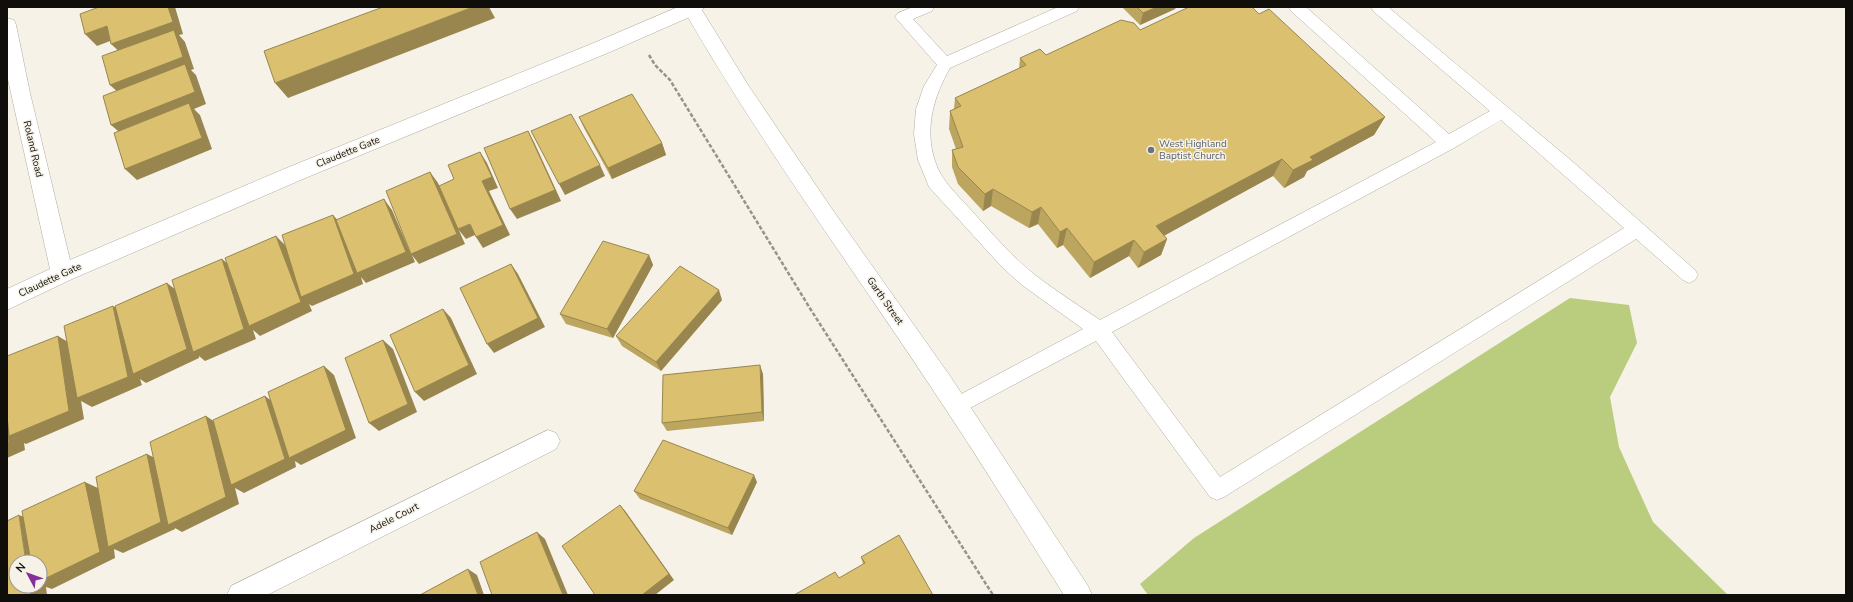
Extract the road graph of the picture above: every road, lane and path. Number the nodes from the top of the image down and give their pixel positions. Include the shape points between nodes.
1 (692, 7) edge
2 (927, 7) edge
3 (1072, 7) edge
4 (1296, 7) edge
5 (1378, 7) edge
6 (7, 25) edge
7 (636, 32) junction
8 (945, 64) junction
9 (1502, 112) junction
10 (1448, 143) junction
11 (1636, 229) junction
12 (62, 273) junction
13 (1689, 275) dead end
14 (7, 300) edge
15 (1099, 330) junction
16 (957, 406) junction
17 (548, 441) dead end
18 (240, 595) edge
19 (993, 595) edge
20 (1079, 595) edge

1 - 7 street, Claudette Gate
1 - 16 street, Garth Street via 750,104
2 - 8 lane via 903,17
3 - 8 lane
4 - 10 lane
5 - 9 lane
6 - 12 street, Roland Road via 20,93
7 - 12 street, Claudette Gate
7 - 19 path via 655,66 670,80 811,310
8 - 15 lane via 932,86 924,109 922,134 926,160 935,182 1008,262 1028,280
9 - 10 lane
9 - 11 lane
10 - 15 lane
11 - 13 lane
11 - 15 lane via 1218,490
12 - 14 street, Claudette Gate
15 - 16 lane
16 - 20 street, Garth Street
17 - 18 street, Adele Court

